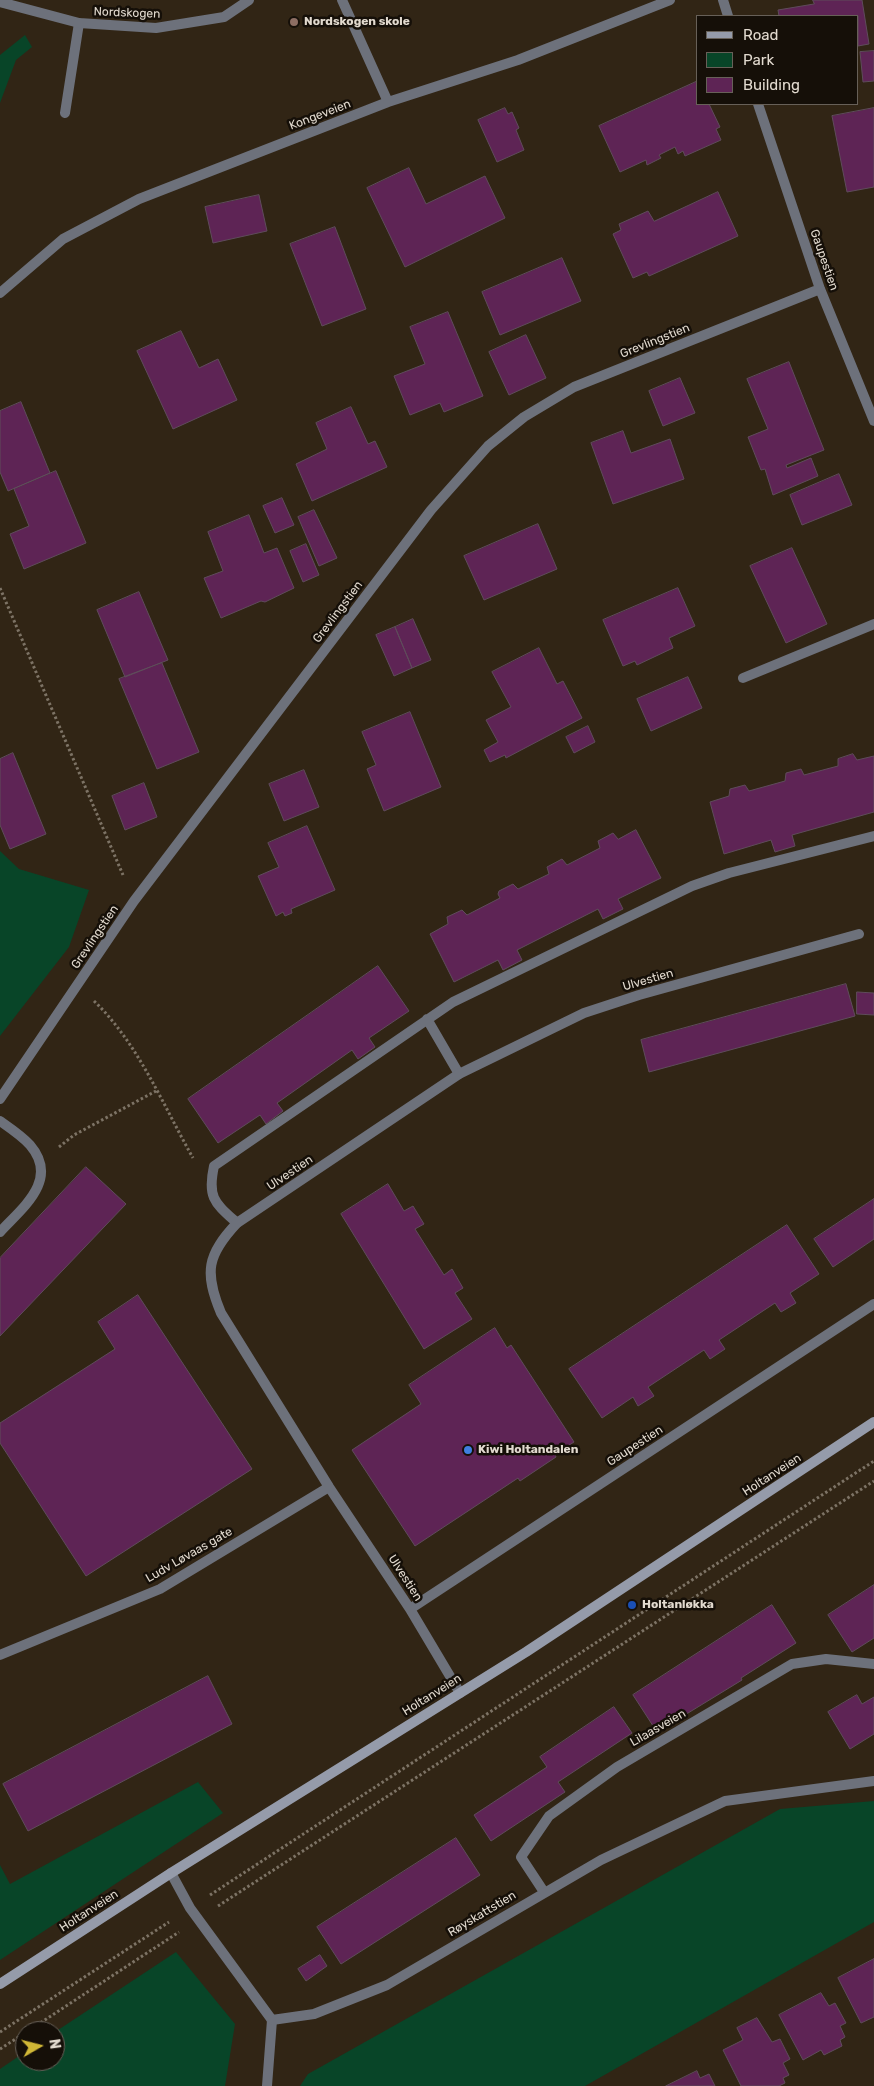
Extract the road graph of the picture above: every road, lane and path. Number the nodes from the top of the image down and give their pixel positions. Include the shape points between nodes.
1 (249, 0) edge
2 (342, 0) edge
3 (670, 0) edge
4 (723, 0) edge
5 (0, 2) edge
6 (22, 4) edge
7 (728, 15) edge
8 (79, 24) junction
9 (388, 102) junction
10 (758, 105) edge
11 (65, 113) dead end
12 (820, 289) junction
13 (0, 293) edge
14 (874, 421) edge
15 (0, 588) edge
16 (874, 624) edge
17 (743, 678) dead end
18 (874, 836) edge
19 (134, 901) junction
20 (859, 934) dead end
21 (78, 984) junction
22 (427, 1018) junction
23 (459, 1074) junction
24 (156, 1091) junction
25 (0, 1100) edge
26 (0, 1121) edge
27 (74, 1135) dead end
28 (210, 1185) junction
29 (237, 1223) junction
30 (0, 1232) edge
31 (874, 1304) edge
32 (874, 1422) edge
33 (874, 1461) edge
34 (874, 1481) edge
35 (329, 1487) junction
36 (410, 1609) junction
37 (0, 1655) edge
38 (874, 1664) edge
39 (460, 1693) junction
40 (874, 1781) edge
41 (171, 1873) junction
42 (544, 1892) junction
43 (190, 1908) junction
44 (198, 1919) junction
45 (0, 1984) edge
46 (272, 2020) junction
47 (43, 2021) edge
48 (0, 2032) edge
49 (15, 2039) edge
50 (0, 2049) edge
51 (267, 2086) edge

1 - 8 street, Nordskogen via 224,17 156,28
2 - 9 street
3 - 9 street, Kongeveien via 518,60
4 - 7 street
5 - 6 street, Nordskogen
6 - 8 street, Nordskogen
8 - 11 street
9 - 13 street, Kongeveien via 139,199 63,239
10 - 12 street, Gaupestien
12 - 14 street, Gaupestien
12 - 19 street, Grevlingstien via 574,387 524,418 488,446 431,510
15 - 19 path
16 - 17 street
18 - 22 street via 729,873 692,886 453,1002
19 - 21 street, Grevlingstien
20 - 23 street, Ulvestien via 584,1013
21 - 24 path via 107,1013
21 - 25 street, Grevlingstien
22 - 23 street
22 - 28 street via 214,1166
23 - 29 street, Ulvestien
24 - 27 path
24 - 28 path
26 - 30 street via 31,1145 40,1163 42,1179 35,1195
28 - 29 street via 217,1204
29 - 35 street, Ulvestien via 219,1242 211,1265 211,1287 221,1313
31 - 36 street, Gaupestien
32 - 39 main road, Holtanveien
33 - 43 path
34 - 44 path
35 - 36 street, Ulvestien
35 - 37 street, Ludv Løvaas gate via 160,1588
36 - 39 street, Ulvestien
38 - 42 street, Lilaasveien via 826,1659 792,1664 617,1767 549,1816 521,1857
39 - 41 main road, Holtanveien
40 - 42 street, Røyskattstien via 725,1801 601,1860
41 - 43 street
41 - 45 main road, Holtanveien
42 - 46 street, Røyskattstien via 387,1986 314,2014
43 - 44 street
43 - 48 path
44 - 46 street
44 - 47 path
46 - 51 street
49 - 50 path

